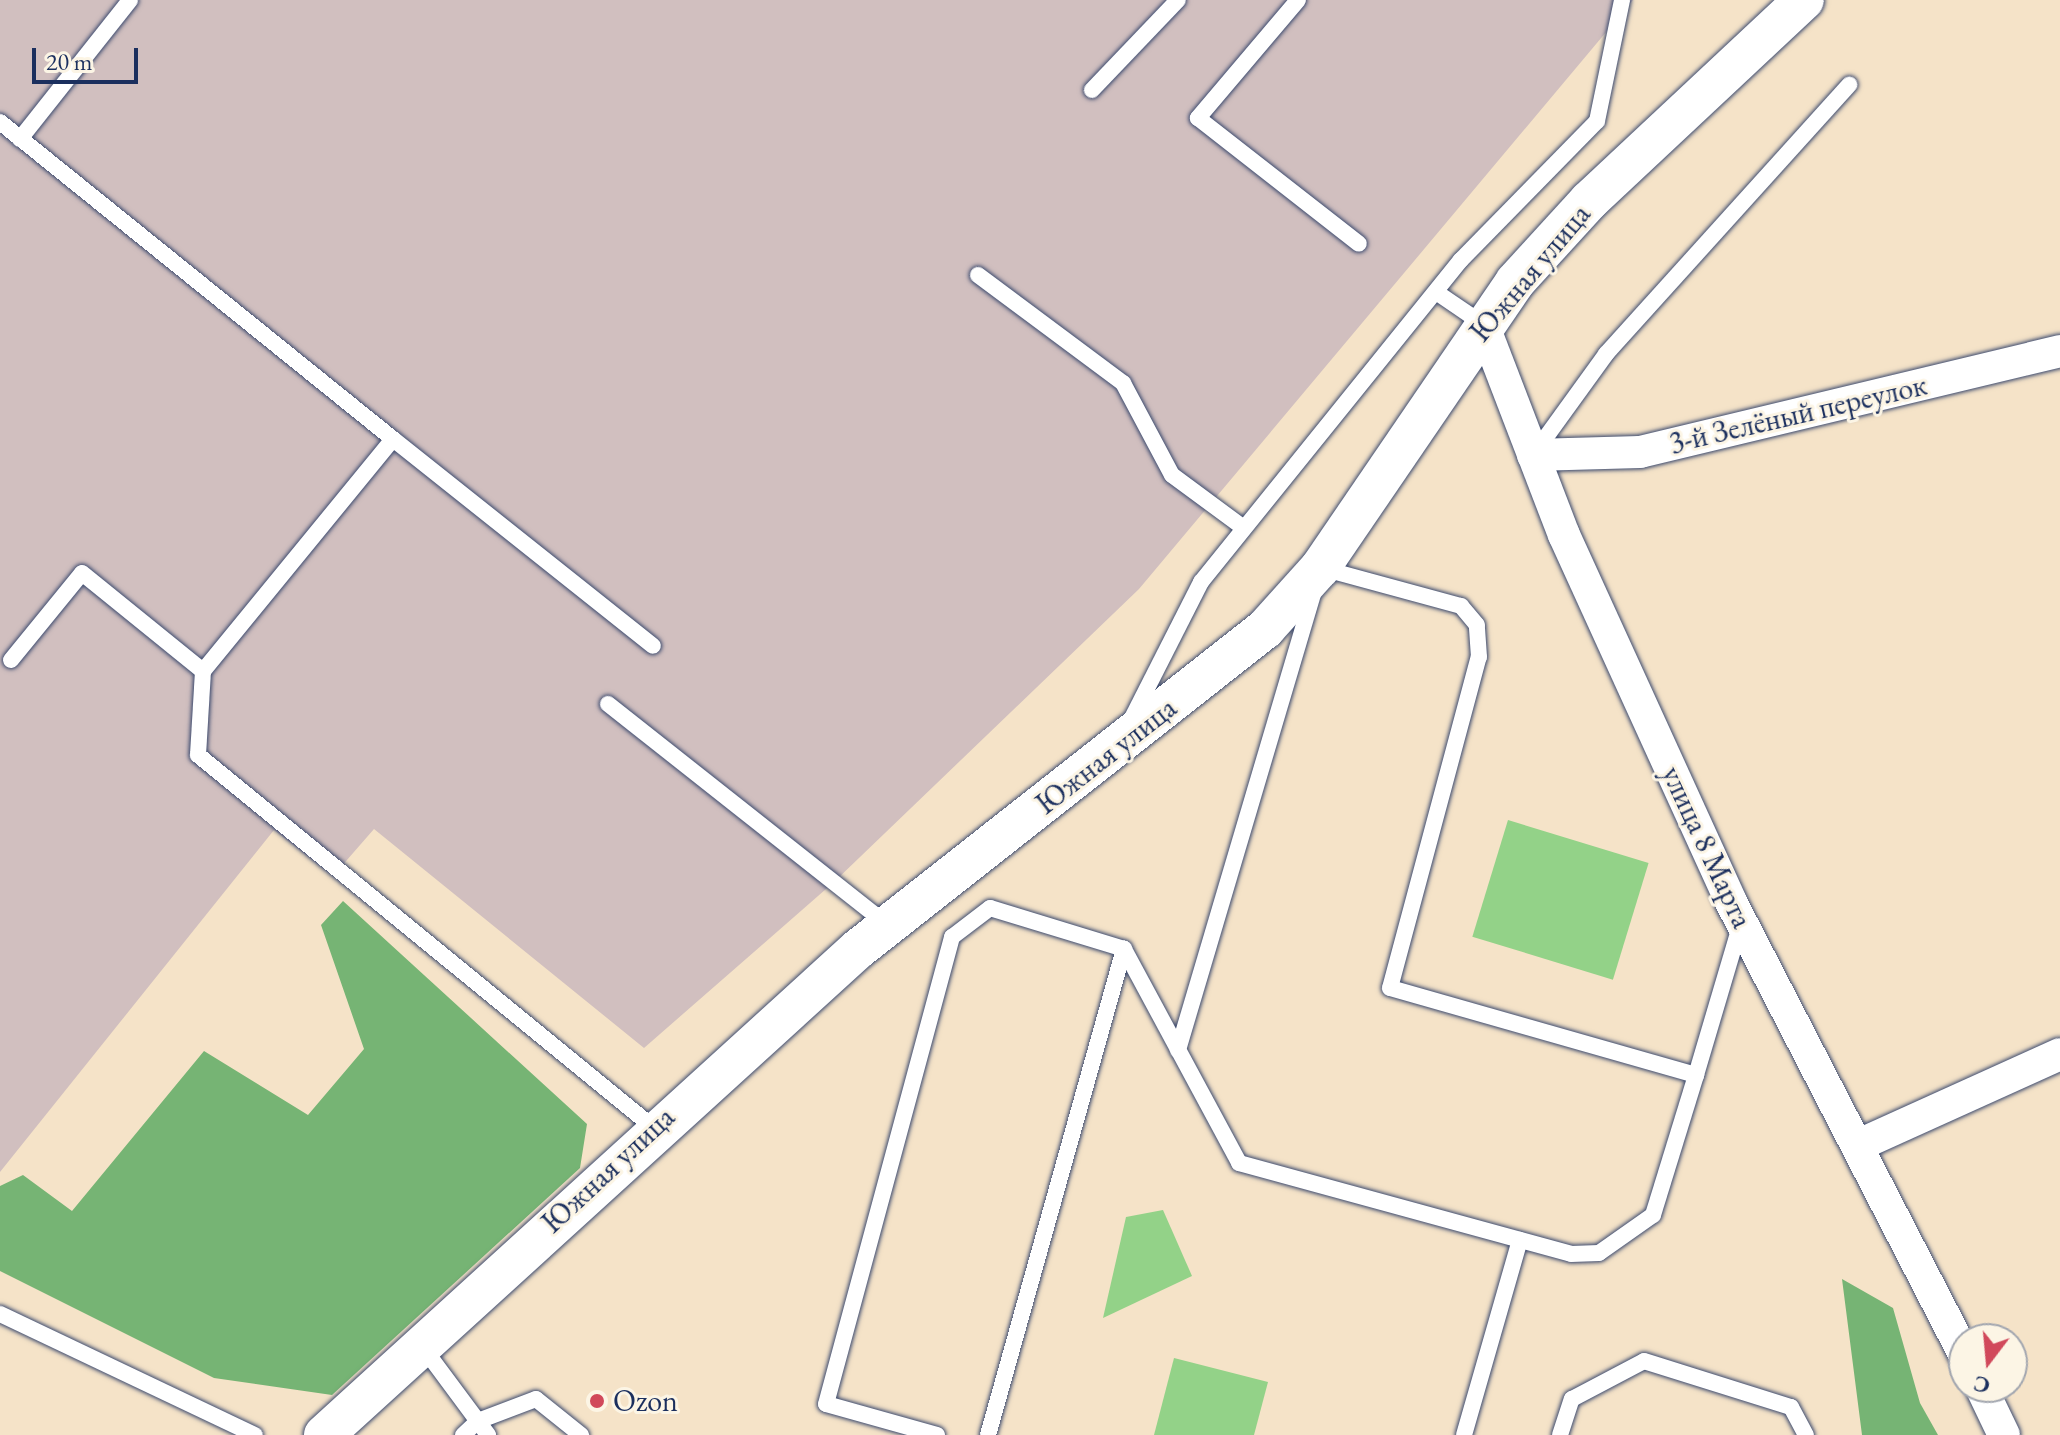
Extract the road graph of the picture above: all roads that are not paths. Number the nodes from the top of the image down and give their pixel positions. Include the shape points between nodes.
1 (130, 0) edge
2 (1178, 0) edge
3 (1298, 0) edge
4 (1622, 0) edge
5 (1804, 0) edge
6 (1849, 85) dead end
7 (1092, 90) dead end
8 (0, 122) edge
9 (20, 139) junction
10 (1359, 244) dead end
11 (978, 275) dead end
12 (1436, 292) junction
13 (1483, 324) junction
14 (2060, 351) edge
15 (393, 439) junction
16 (1533, 455) junction
17 (1244, 528) junction
18 (1320, 568) junction
19 (653, 646) dead end
20 (11, 660) dead end
21 (203, 671) junction
22 (608, 704) dead end
23 (1117, 748) junction
24 (1741, 922) junction
25 (888, 925) junction
26 (1124, 949) junction
27 (1178, 1050) junction
28 (2060, 1054) edge
29 (1696, 1075) junction
30 (654, 1128) junction
31 (1861, 1144) junction
32 (1520, 1240) junction
33 (0, 1314) edge
34 (1949, 1323) edge
35 (421, 1345) junction
36 (1989, 1403) edge
37 (478, 1421) junction
38 (255, 1435) edge
39 (324, 1435) edge
40 (463, 1435) edge
41 (488, 1435) edge
42 (581, 1435) edge
43 (937, 1435) edge
44 (988, 1435) edge
45 (1464, 1435) edge
46 (1560, 1435) edge
47 (1806, 1435) edge
48 (2004, 1435) edge

1 - 9 lane
2 - 7 lane
3 - 10 lane via 1198,118
4 - 12 lane via 1597,121
5 - 13 street, Южная улица via 1589,201
6 - 16 lane via 1606,354
8 - 9 lane
9 - 15 lane
11 - 17 lane via 1123,383 1172,475
12 - 13 lane
12 - 17 lane
13 - 16 street, улица 8 Марта
13 - 18 street, Южная улица
14 - 16 street, 3-й Зелёный переулок via 1640,452
15 - 19 lane
15 - 21 lane
16 - 24 street, улица 8 Марта
17 - 23 lane via 1201,582
18 - 23 street, Южная улица via 1265,629
18 - 27 lane
18 - 29 lane via 1461,606 1477,625 1479,657 1390,988
20 - 21 lane via 82,573
21 - 30 lane via 198,755
22 - 25 lane
23 - 25 street, Южная улица
24 - 29 lane
24 - 31 street, улица 8 Марта
25 - 30 street, Южная улица
26 - 27 lane
26 - 43 lane via 990,908 952,937 826,1404
26 - 44 lane
27 - 32 lane via 1239,1163
28 - 31 street
29 - 32 lane via 1653,1215 1599,1253
30 - 35 street, Южная улица
31 - 34 street, улица 8 Марта
32 - 45 lane
33 - 38 lane
35 - 37 lane
35 - 39 street, Южная улица
36 - 48 street
37 - 40 lane
37 - 41 lane
37 - 42 lane via 536,1399
46 - 47 lane via 1572,1399 1644,1361 1791,1407

